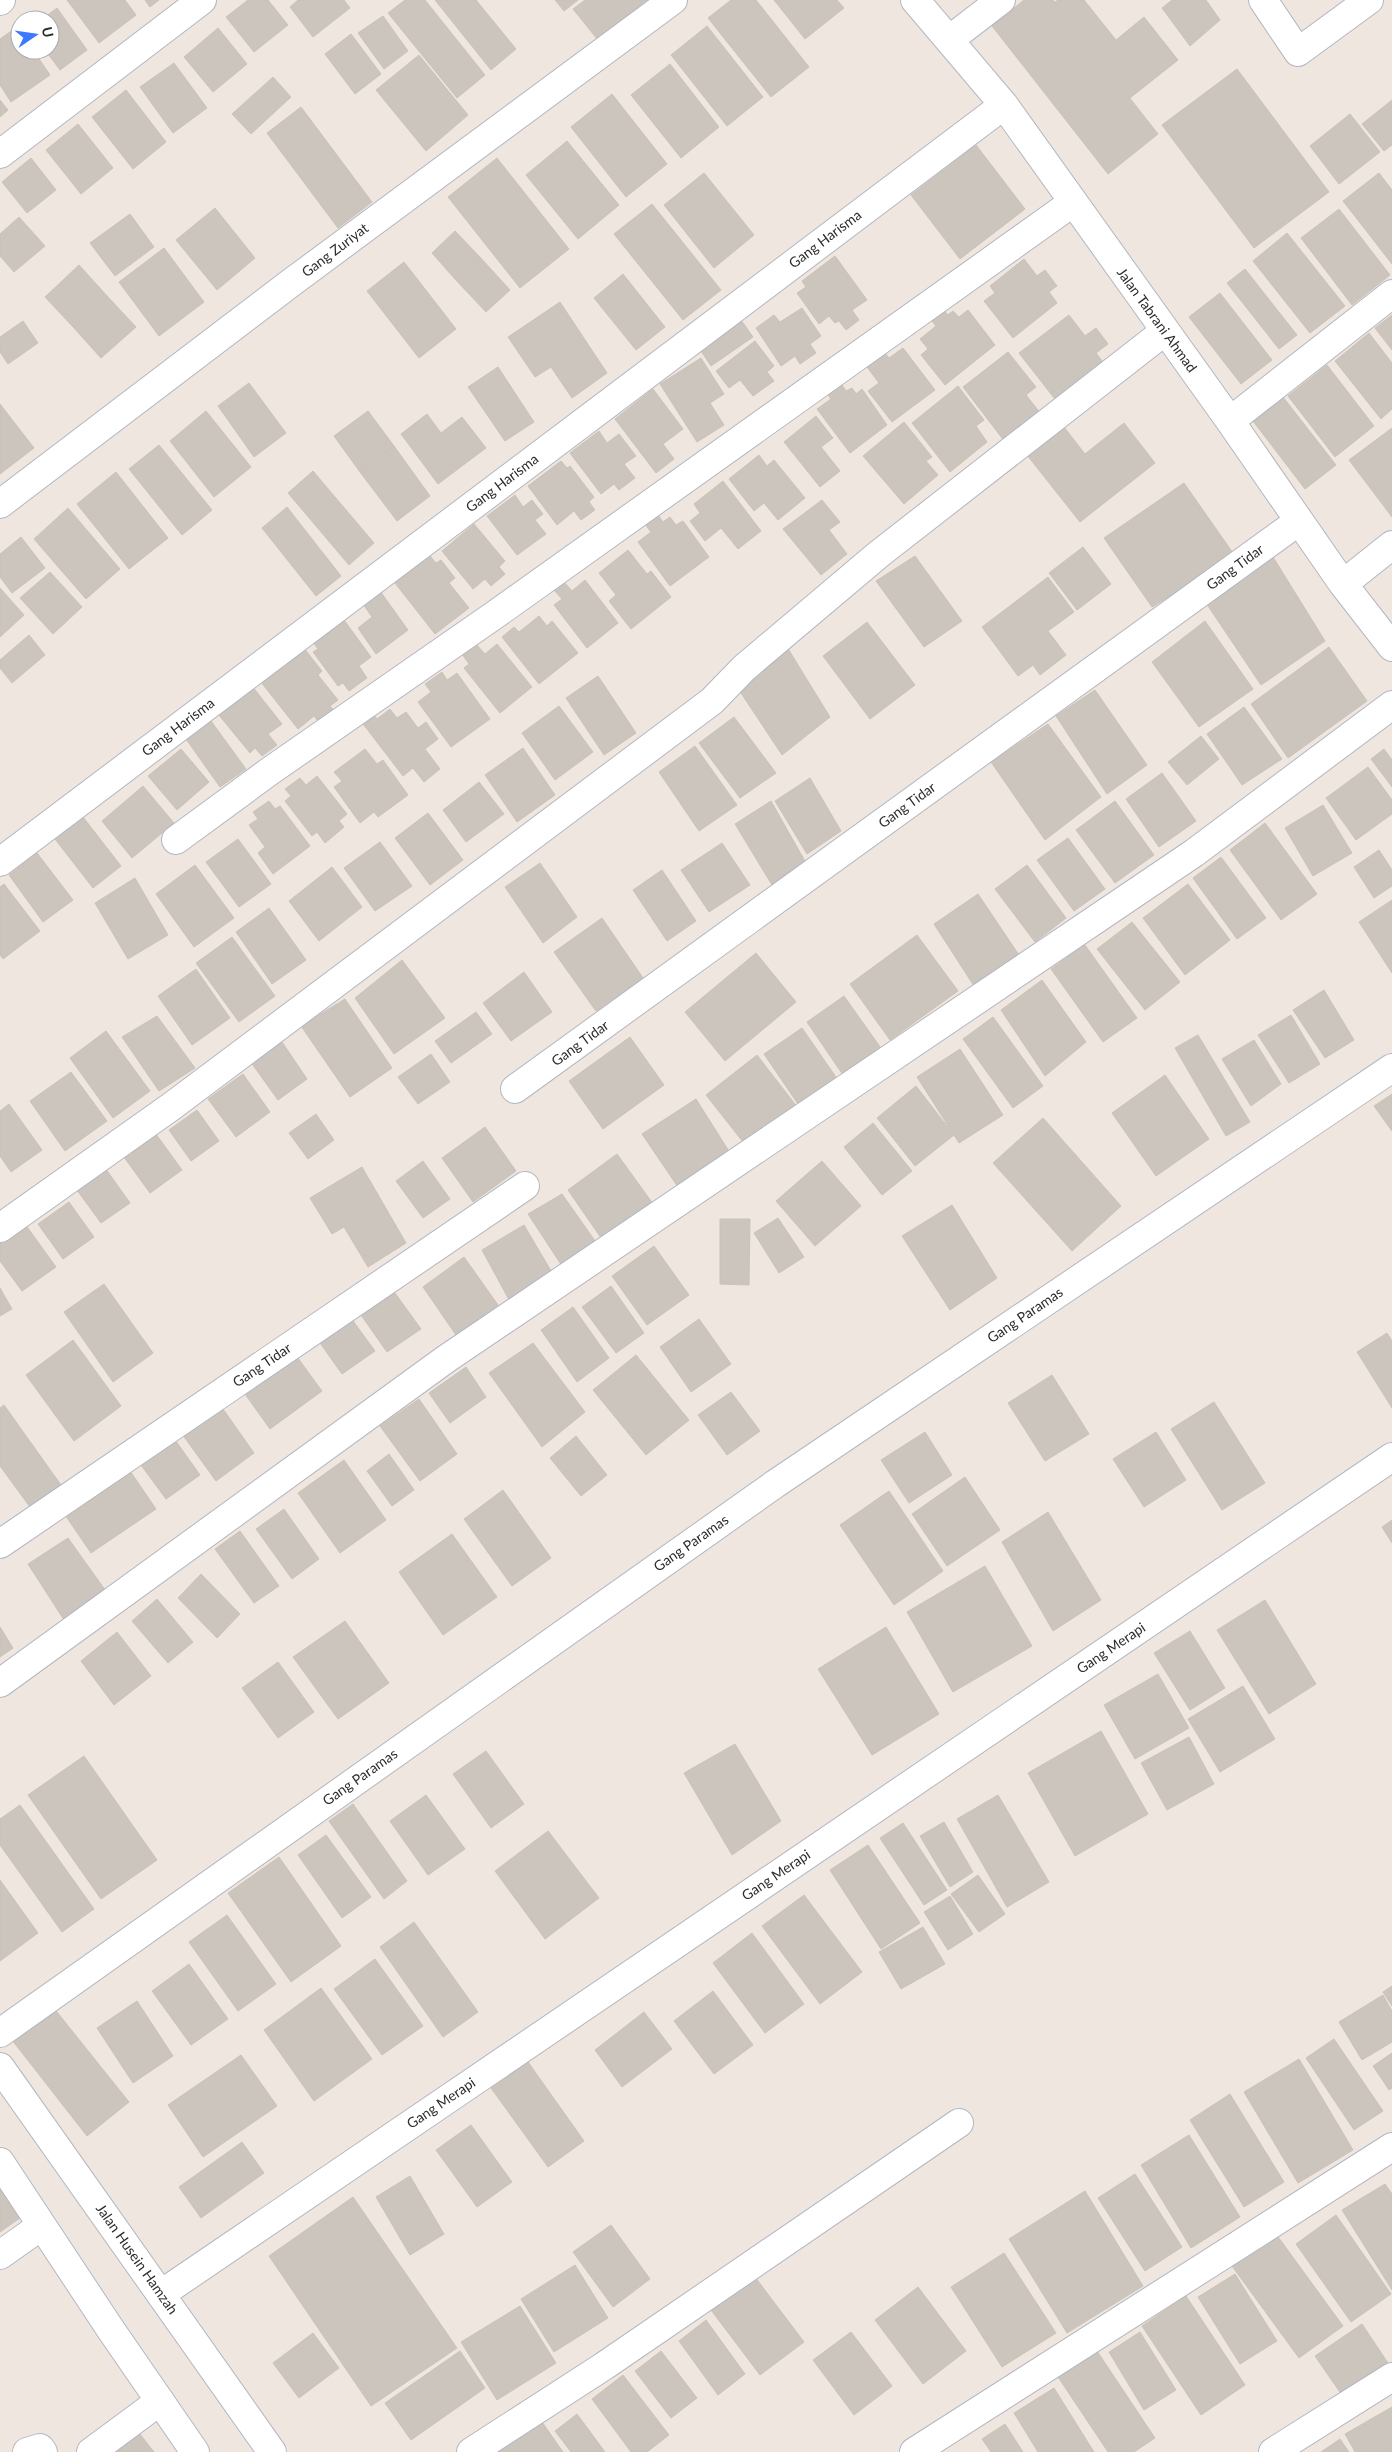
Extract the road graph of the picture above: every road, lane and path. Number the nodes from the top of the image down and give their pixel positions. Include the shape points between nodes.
1 (202, 0) edge
2 (673, 0) edge
3 (915, 0) edge
4 (1001, 0) edge
5 (1263, 0) edge
6 (1369, 0) edge
7 (949, 40) junction
8 (1004, 105) junction
9 (0, 154) edge
10 (1072, 203) junction
11 (1392, 294) edge
12 (1165, 331) junction
13 (1230, 421) junction
14 (0, 504) edge
15 (1300, 521) junction
16 (1392, 545) edge
17 (1343, 584) junction
18 (1392, 647) edge
19 (1392, 705) edge
20 (176, 840) dead end
21 (0, 862) edge
22 (1392, 1068) edge
23 (515, 1089) dead end
24 (525, 1186) dead end
25 (0, 1228) edge
26 (1392, 1457) edge
27 (0, 1544) edge
28 (0, 1683) edge
29 (0, 2033) edge
30 (0, 2067) edge
31 (959, 2123) dead end
32 (1392, 2147) edge
33 (0, 2162) edge
34 (41, 2226) junction
35 (0, 2255) edge
36 (161, 2294) junction
37 (1392, 2377) edge
38 (160, 2401) junction
39 (27, 2452) edge
40 (43, 2452) edge
41 (91, 2452) edge
42 (195, 2452) edge
43 (272, 2452) edge
44 (471, 2452) edge
45 (914, 2452) edge
46 (1273, 2452) edge

1 - 9 street
2 - 14 street, Gang Zuriyat via 300,276
3 - 7 street, Jalan Tabrani Ahmad
4 - 7 street
5 - 6 street via 1298,52
7 - 8 street, Jalan Tabrani Ahmad
8 - 10 street, Jalan Tabrani Ahmad
8 - 21 street, Gang Harisma
10 - 12 street, Jalan Tabrani Ahmad
10 - 20 street
11 - 13 street
12 - 13 street, Jalan Tabrani Ahmad
12 - 25 street via 879,554 744,668 712,701 188,1094
13 - 15 street, Jalan Tabrani Ahmad
15 - 17 street, Jalan Tabrani Ahmad
15 - 23 street, Gang Tidar
16 - 17 street
17 - 18 street, Jalan Tabrani Ahmad
19 - 28 street via 1194,854 446,1359
22 - 29 street, Gang Paramas via 775,1484
24 - 27 street, Gang Tidar
26 - 36 street, Gang Merapi
30 - 36 street, Jalan Husein Hamzah
31 - 44 street via 604,2366
32 - 45 street
33 - 34 street
34 - 35 street
34 - 38 street
36 - 43 street, Jalan Husein Hamzah
37 - 46 street
38 - 41 street
38 - 42 street
39 - 40 street via 40,2448

